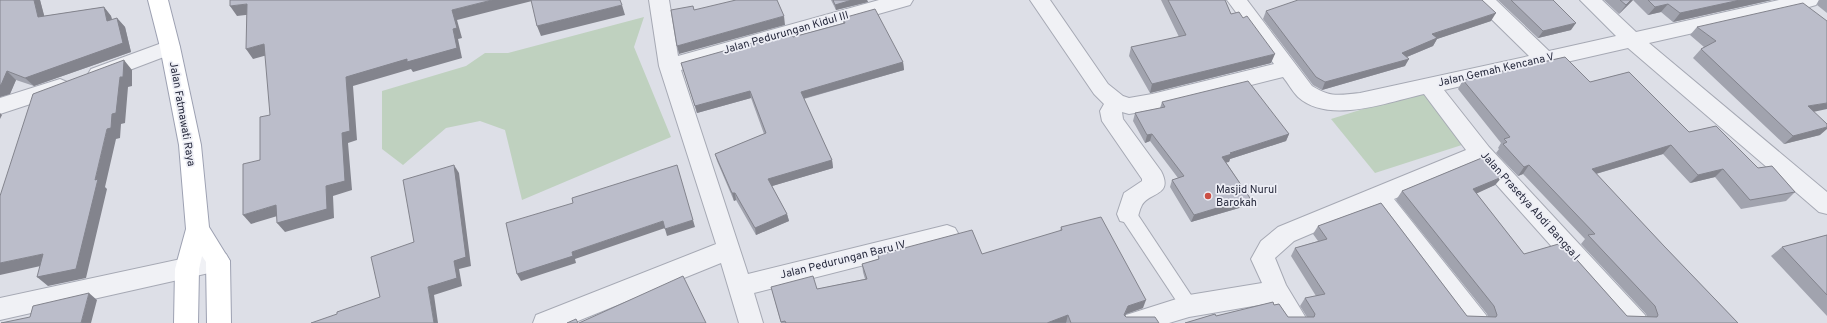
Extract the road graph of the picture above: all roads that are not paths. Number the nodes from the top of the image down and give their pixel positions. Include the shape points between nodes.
1 (158, 0) edge
2 (659, 0) edge
3 (903, 0) edge
4 (1040, 0) edge
5 (1237, 0) edge
6 (1484, 0) edge
7 (1590, 0) edge
8 (1754, 5) edge
9 (1808, 6) edge
10 (1632, 40) junction
11 (170, 47) junction
12 (1545, 59) junction
13 (669, 66) junction
14 (1288, 68) junction
15 (1429, 86) junction
16 (1116, 102) junction
17 (0, 106) edge
18 (1481, 152) junction
19 (1378, 195) junction
20 (1827, 205) edge
21 (1128, 214) joint
22 (198, 229) junction
23 (947, 235) edge
24 (729, 250) junction
25 (218, 261) junction
26 (186, 269) junction
27 (740, 286) junction
28 (1277, 291) junction
29 (1190, 306) junction
30 (0, 309) edge
31 (186, 323) edge
32 (219, 323) edge
33 (545, 323) edge
34 (751, 323) edge
35 (1135, 323) edge
36 (1297, 323) edge
37 (1478, 323) edge
38 (1636, 323) edge

1 - 11 main road, Jalan Fatmawati Raya
2 - 13 street
3 - 13 street, Jalan Pedurungan Kidul III
4 - 16 street via 1101,89
5 - 14 street, Jalan Gemah Kencana V
6 - 12 street
7 - 10 street
8 - 9 street, Jalan Gemah Kencana V
8 - 10 street, Jalan Gemah Kencana V
10 - 12 street, Jalan Gemah Kencana V
10 - 20 street
11 - 17 street
11 - 22 main road, Jalan Fatmawati Raya via 190,145
12 - 15 street, Jalan Gemah Kencana V
13 - 24 street
14 - 15 street, Jalan Gemah Kencana V via 1305,92 1328,104 1360,101
14 - 16 street via 1152,102 1129,106
15 - 18 street, Jalan Prasetya Abdi Bangsa I
16 - 21 street via 1111,111 1113,121 1153,177 1153,185 1132,199
18 - 19 street
18 - 38 street, Jalan Prasetya Abdi Bangsa I
19 - 28 street via 1286,234 1266,250 1263,259
19 - 37 street
21 - 29 lane
22 - 25 main road, Jalan Fatmawati Raya
22 - 26 main road, Jalan Fatmawati Raya
23 - 27 street, Jalan Pedurungan Baru IV
24 - 27 street
24 - 33 street
25 - 26 street
25 - 32 main road
26 - 30 street
26 - 31 main road, Jalan Fatmawati Raya
27 - 34 street
28 - 29 street
28 - 36 street
29 - 35 street

